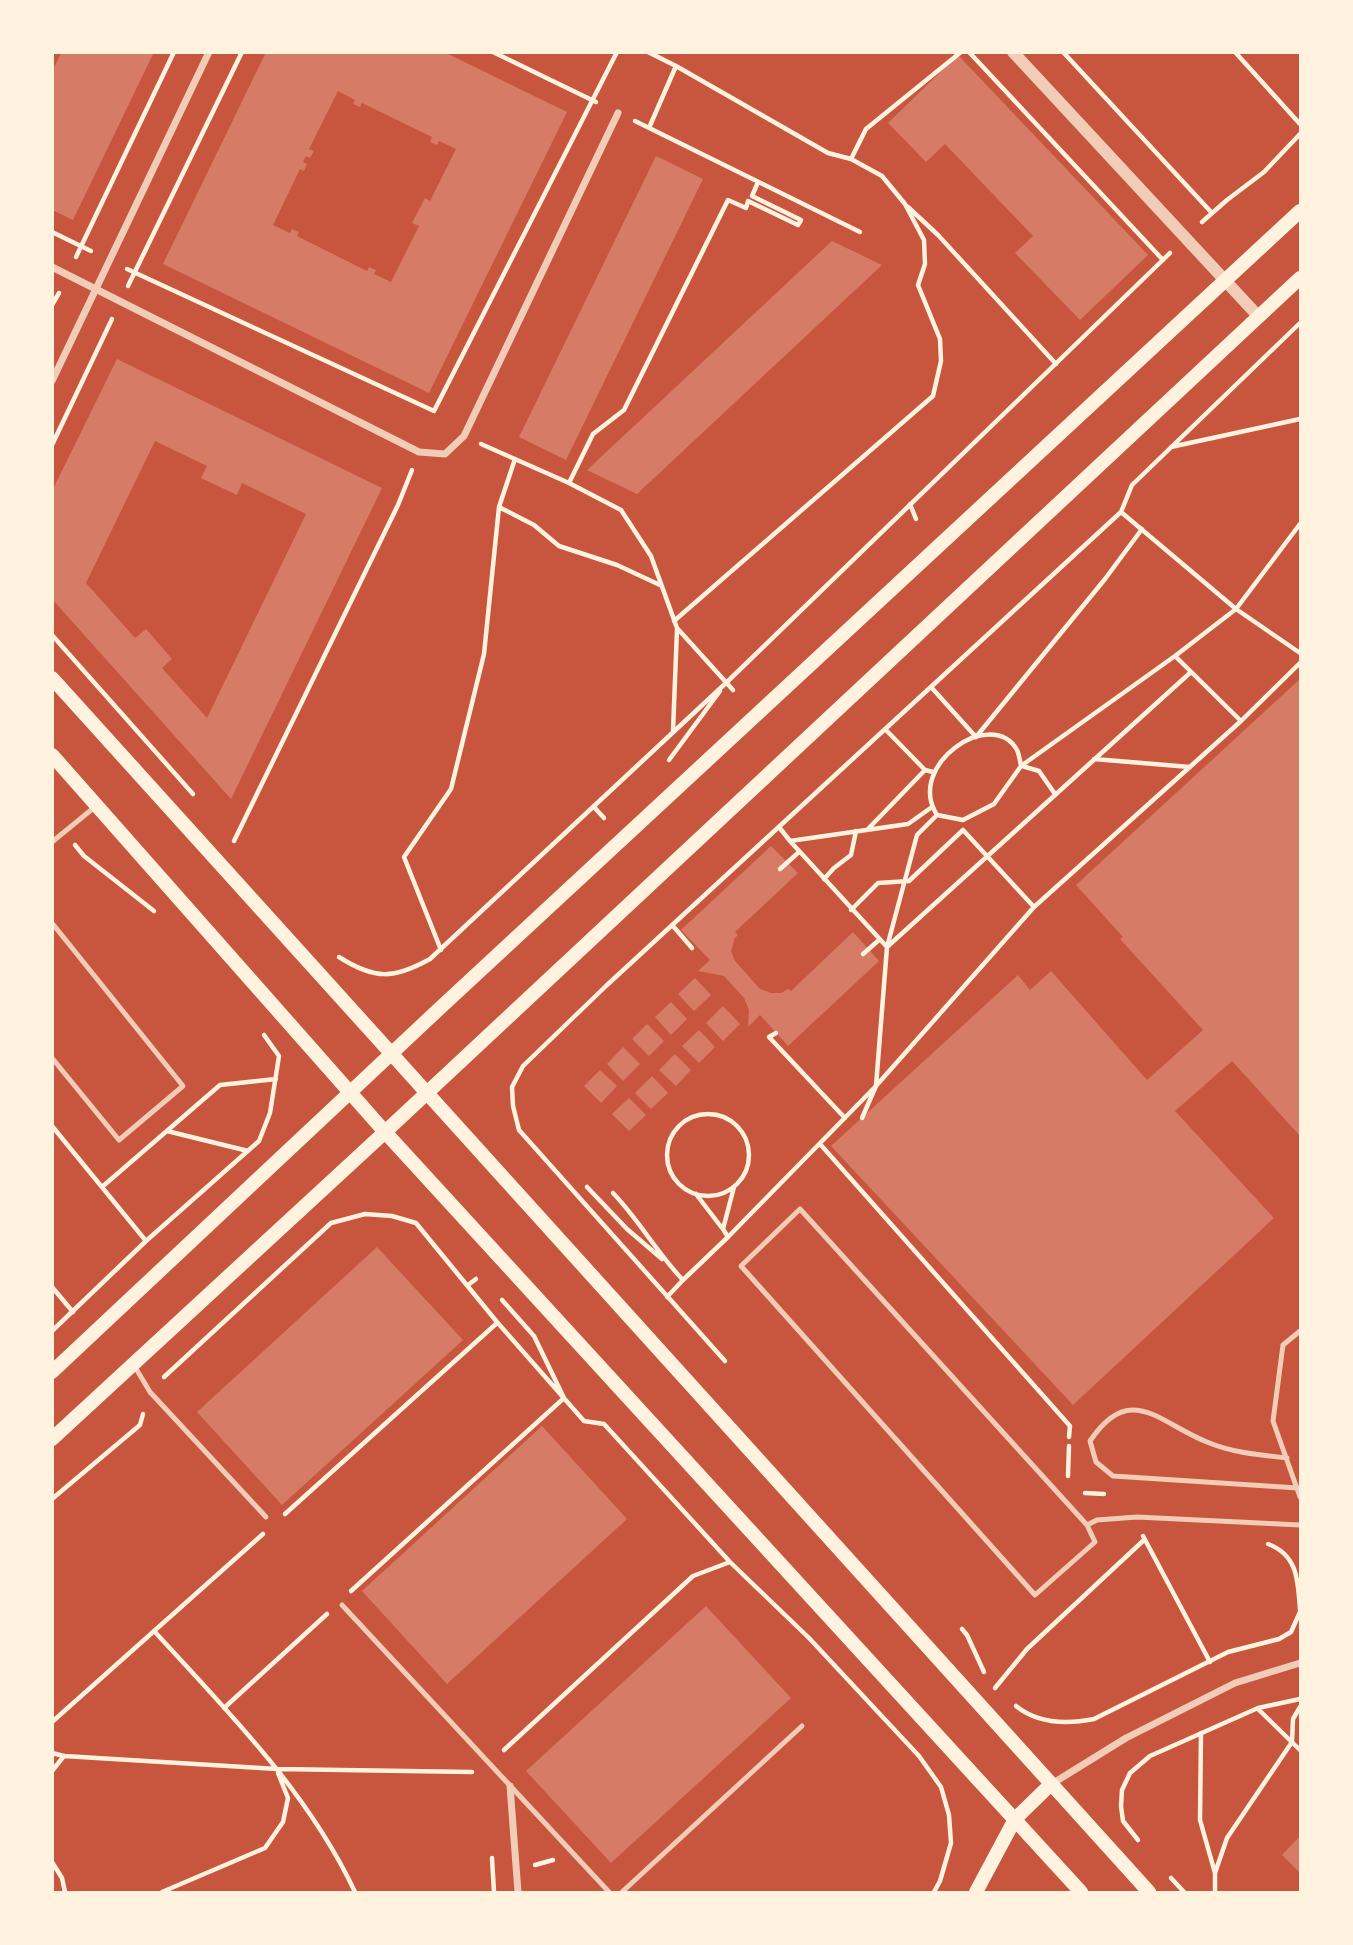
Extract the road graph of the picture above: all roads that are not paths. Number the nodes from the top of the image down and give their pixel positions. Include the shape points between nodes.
1 (209, 52) edge
2 (1013, 52) edge
3 (618, 113) road end
4 (1300, 211) edge
5 (52, 267) edge
6 (1300, 278) edge
7 (1226, 280) junction
8 (98, 289) junction
9 (1259, 317) junction
10 (52, 381) edge
11 (52, 678) edge
12 (52, 755) edge
13 (97, 805) junction
14 (52, 842) edge
15 (52, 923) edge
16 (391, 1054) junction
17 (52, 1058) edge
18 (350, 1092) junction
19 (428, 1092) junction
20 (385, 1132) junction
21 (1300, 1331) edge
22 (133, 1364) junction
23 (52, 1372) edge
24 (52, 1439) edge
25 (1287, 1458) junction
26 (1298, 1488) junction
27 (1300, 1497) edge
28 (266, 1517) dead end
29 (1087, 1525) junction
30 (1300, 1525) edge
31 (342, 1605) dead end
32 (1300, 1663) edge
33 (802, 1726) dead end
34 (1050, 1785) junction
35 (510, 1786) junction
36 (1015, 1819) junction
37 (518, 1892) edge
38 (609, 1892) edge
39 (622, 1892) edge
40 (976, 1892) edge
41 (1081, 1892) edge
42 (1149, 1892) edge

1 - 8 street
2 - 7 street
3 - 8 street via 464,436 445,454 419,452
4 - 7 main road
5 - 8 street
6 - 9 main road
7 - 9 street
7 - 16 main road
8 - 10 street
9 - 19 main road
11 - 16 main road
12 - 13 main road
13 - 14 lane
13 - 18 main road
15 - 17 lane via 183,1086 119,1140
16 - 18 main road
16 - 19 main road
18 - 20 main road
18 - 23 main road
19 - 20 main road
19 - 34 main road
20 - 22 main road
20 - 36 main road
21 - 25 lane via 1283,1345 1273,1421
22 - 24 main road
22 - 28 lane via 150,1392
25 - 26 lane
25 - 26 lane via 1241,1453 1206,1442 1148,1412 1122,1410 1102,1424 1090,1441 1096,1462 1113,1476
26 - 27 lane
29 - 29 lane via 800,1209 741,1266 1035,1595 1095,1542
29 - 30 lane via 1137,1517
31 - 35 lane
32 - 34 street via 1235,1683 1126,1738
33 - 39 lane
34 - 36 main road
34 - 42 main road
35 - 37 street
35 - 38 lane
36 - 40 main road
36 - 41 main road

